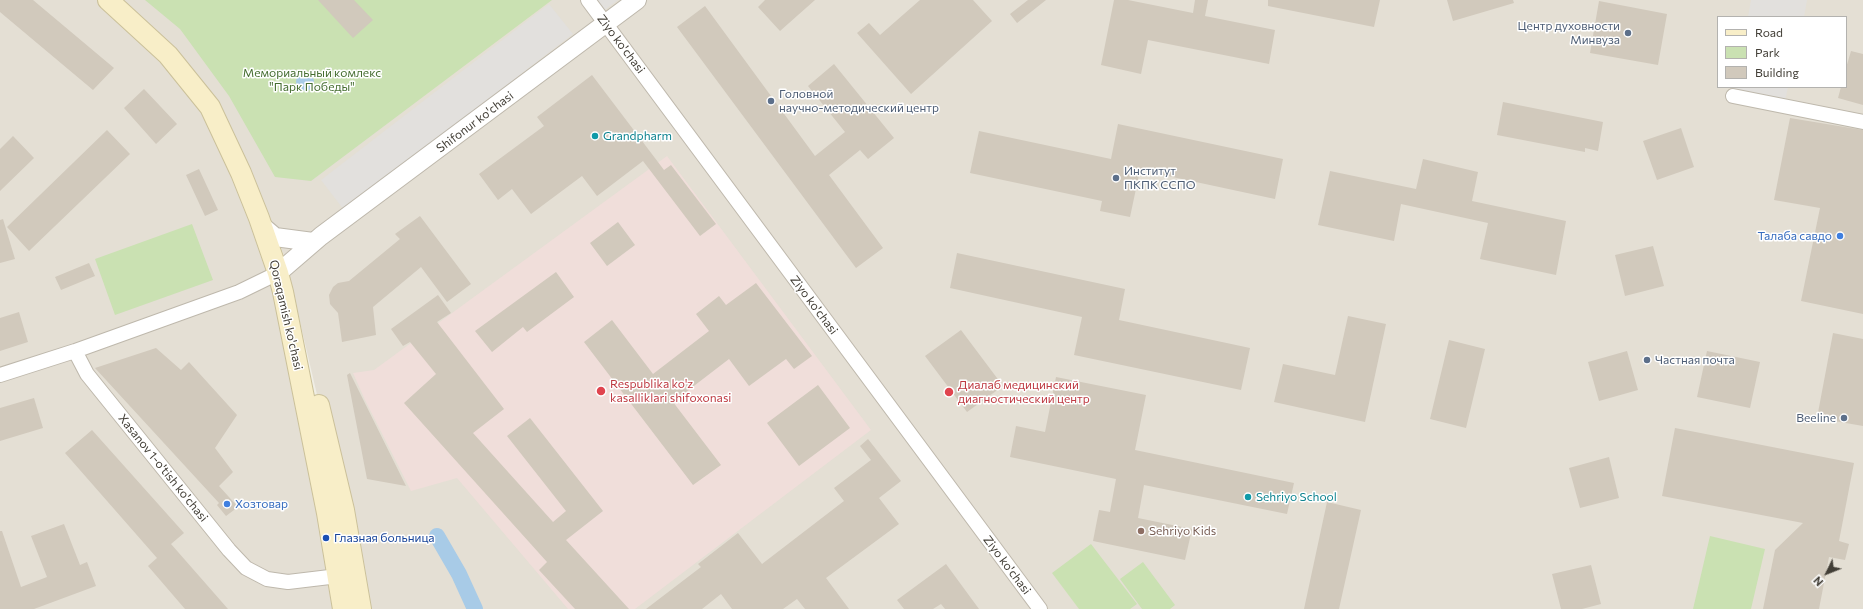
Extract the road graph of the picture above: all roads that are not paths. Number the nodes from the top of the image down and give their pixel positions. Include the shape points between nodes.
1 (108, 0) edge
2 (121, 0) edge
3 (588, 0) edge
4 (637, 0) edge
5 (606, 24) junction
6 (1733, 96) dead end
7 (1863, 122) edge
8 (269, 231) junction
9 (313, 242) junction
10 (282, 270) junction
11 (76, 351) junction
12 (0, 375) edge
13 (338, 576) junction
14 (343, 609) edge
15 (361, 609) edge
16 (1040, 609) edge

1 - 8 main road, Qoraqamish ko'chasi via 168,55 210,107
2 - 8 main road, Qoraqamish ko'chasi via 174,50 218,101
3 - 5 street, Ziyo ko'chasi
4 - 5 street, Shifonur ko'chasi
5 - 9 street, Shifonur ko'chasi
5 - 16 street, Ziyo ko'chasi
6 - 7 street
8 - 9 street
8 - 10 main road, Qoraqamish ko'chasi
9 - 10 street, Shifonur ko'chasi
10 - 11 street via 239,292
10 - 13 main road, Qoraqamish ko'chasi
10 - 15 main road, Qoraqamish ko'chasi via 344,510
11 - 12 street
11 - 13 street, Xasanov 1-o'tish ko'chasi via 87,374 246,568 267,579 288,582
13 - 14 main road, Qoraqamish ko'chasi

